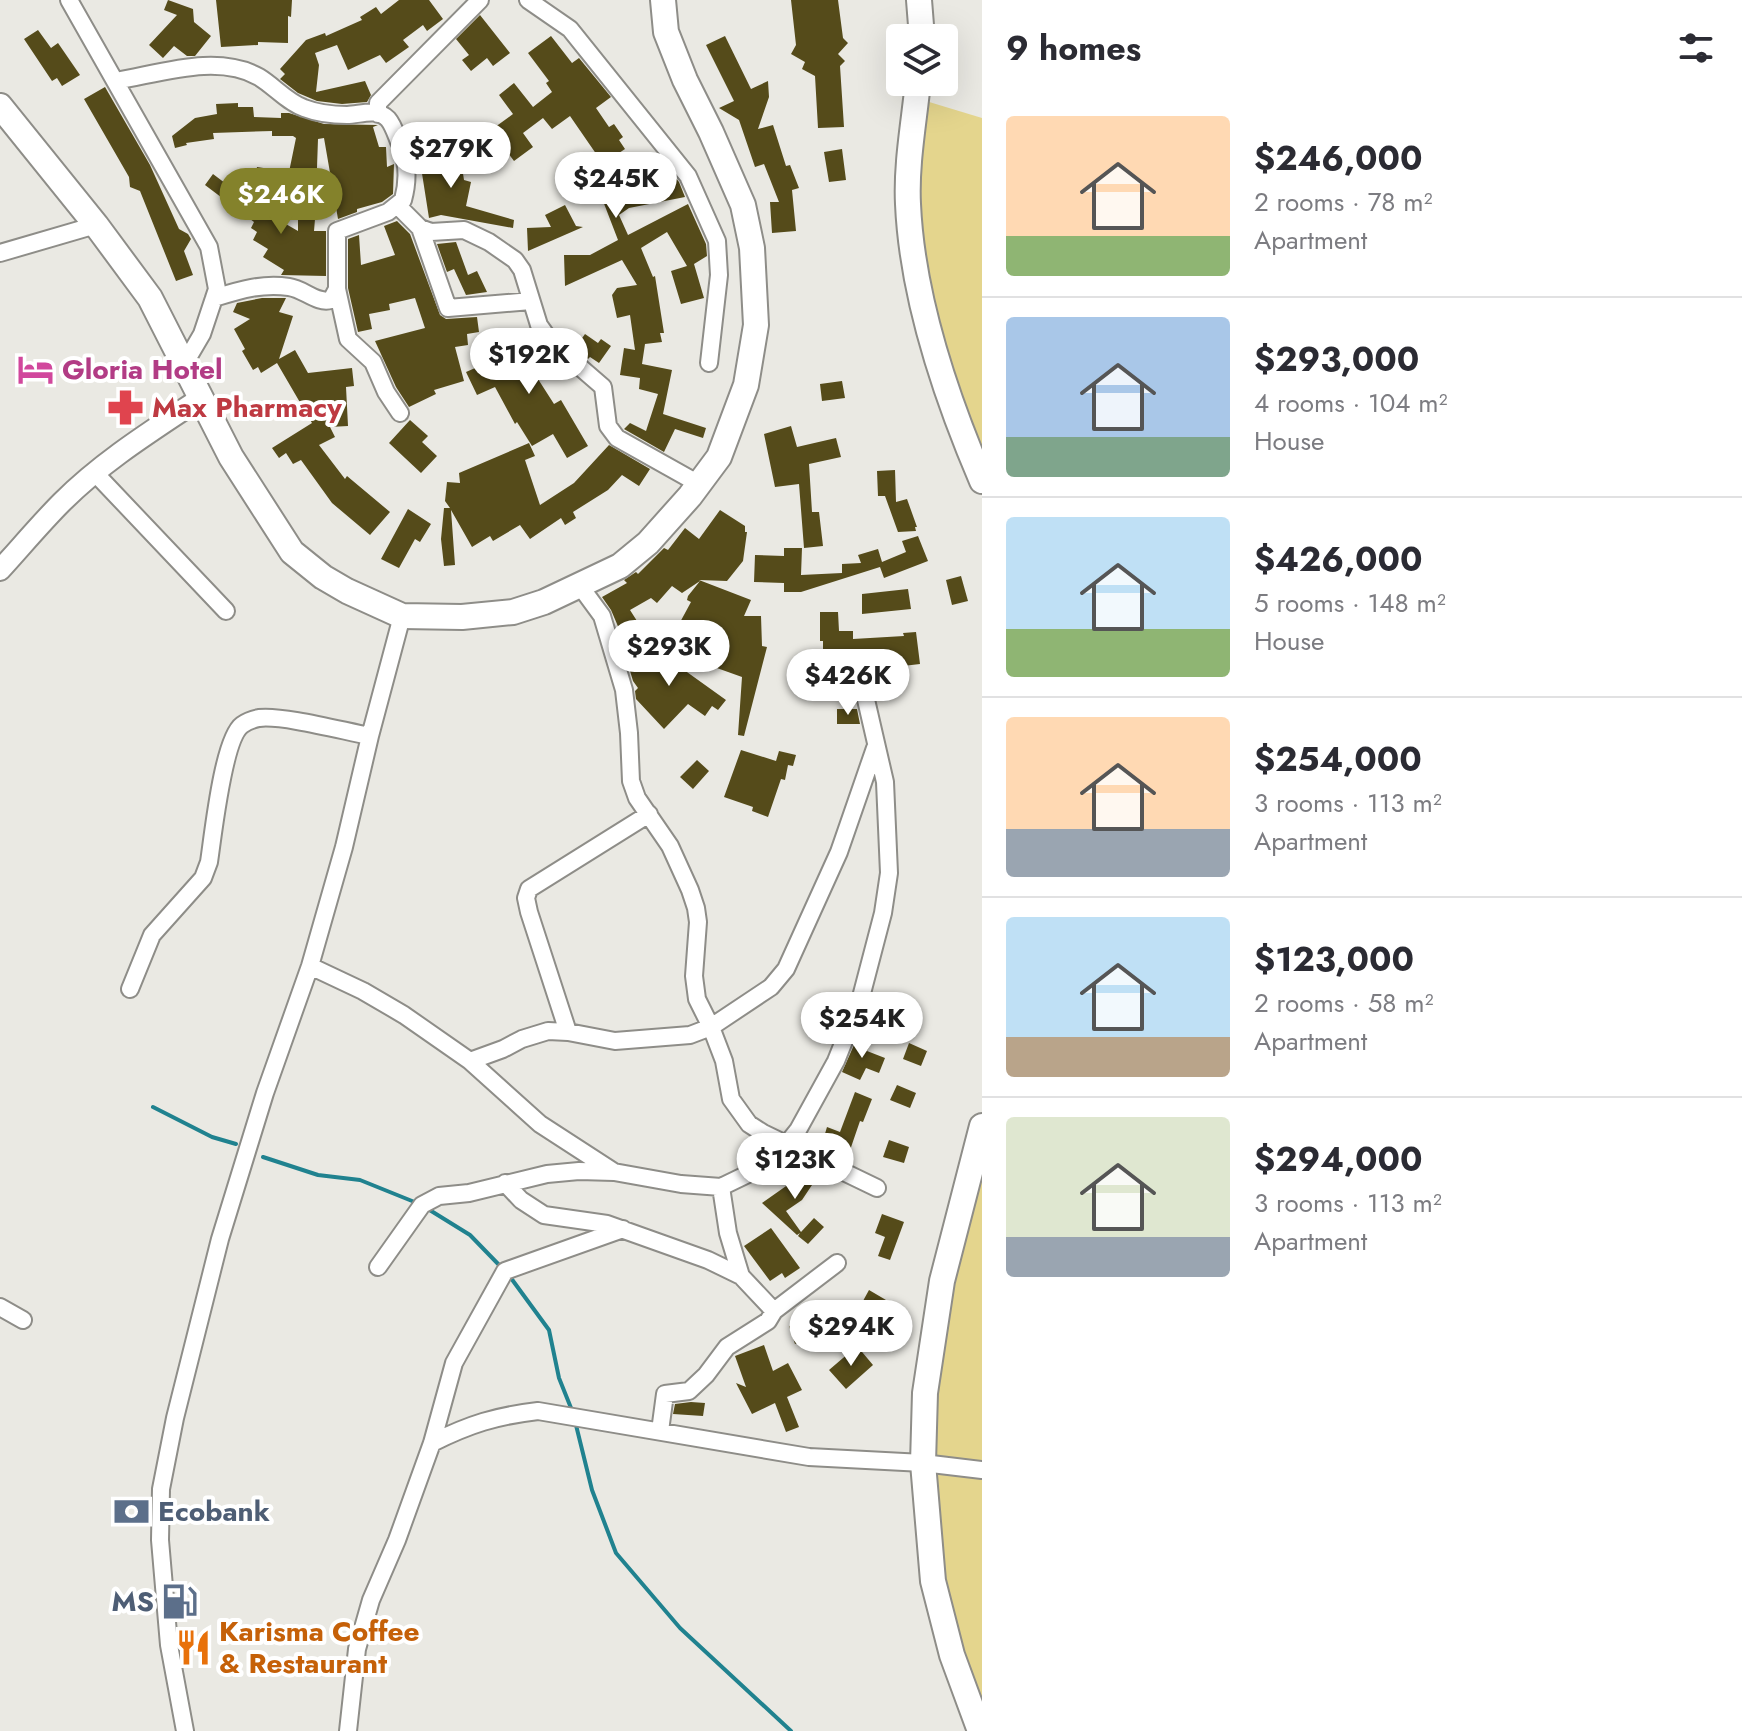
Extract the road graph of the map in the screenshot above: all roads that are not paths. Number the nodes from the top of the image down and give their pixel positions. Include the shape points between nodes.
1 (69, 0) edge
2 (480, 0) edge
3 (528, 0) edge
4 (663, 0) edge
5 (919, 0) edge
6 (921, 24) edge
7 (115, 81) junction
8 (916, 96) edge
9 (0, 106) edge
10 (378, 114) junction
11 (398, 206) junction
12 (96, 225) junction
13 (420, 228) junction
14 (0, 253) edge
15 (337, 289) junction
16 (214, 298) junction
17 (531, 301) junction
18 (185, 363) junction
19 (709, 363) dead end
20 (201, 398) junction
21 (400, 413) dead end
22 (95, 473) junction
23 (982, 481) edge
24 (699, 484) junction
25 (0, 570) edge
26 (580, 586) junction
27 (226, 611) dead end
28 (402, 616) junction
29 (858, 665) dead end
30 (370, 736) junction
31 (876, 746) junction
32 (649, 814) junction
33 (310, 966) junction
34 (130, 989) dead end
35 (711, 1027) junction
36 (568, 1032) junction
37 (470, 1061) junction
38 (982, 1126) edge
39 (786, 1145) junction
40 (614, 1172) junction
41 (505, 1183) junction
42 (721, 1187) junction
43 (877, 1188) dead end
44 (623, 1229) junction
45 (837, 1263) dead end
46 (378, 1267) dead end
47 (741, 1276) junction
48 (0, 1307) edge
49 (774, 1311) junction
50 (23, 1320) dead end
51 (660, 1431) junction
52 (432, 1443) junction
53 (923, 1463) junction
54 (982, 1470) edge
55 (185, 1731) edge
56 (348, 1731) edge
57 (980, 1731) edge

1 - 7 street
2 - 10 street via 378,103
3 - 19 street via 570,29 688,176 717,241 719,275
4 - 24 highway via 666,32 743,205 752,248 756,325 746,385 719,457
5 - 6 highway
7 - 10 street via 195,67 229,67 260,77 302,108
7 - 16 street via 209,247 216,273
8 - 23 highway via 908,172 912,243 932,344
9 - 12 highway
10 - 11 street via 395,130 407,167
11 - 13 street
11 - 15 street via 337,231
12 - 14 street
12 - 18 highway via 150,298
13 - 17 street via 464,230 489,242 515,260
13 - 17 street via 448,308
15 - 16 street via 326,302 291,287 266,285
15 - 21 street via 348,339 373,362
16 - 18 street
17 - 24 street via 551,342 603,387 608,426 617,438
18 - 20 highway
20 - 22 main road
20 - 28 highway via 231,457 292,552 347,591
22 - 25 main road
22 - 27 street
24 - 26 highway via 648,543 620,566
26 - 28 highway via 513,612
26 - 32 street via 602,616 624,690 631,781
28 - 30 street
29 - 31 street
30 - 33 street
30 - 34 street via 284,720 243,723 228,755 203,878 152,935
31 - 35 street via 839,852 786,969 771,987
31 - 39 street via 889,827 883,913 860,1001 836,1061
32 - 35 street via 690,890 698,922 697,999
32 - 36 street via 529,889 529,912
33 - 37 street via 404,1015
33 - 55 street via 220,1239 161,1489 167,1629
35 - 36 street via 654,1040 615,1041
35 - 39 street via 738,1112
36 - 37 street via 548,1031
37 - 40 street via 540,1124
38 - 53 highway via 942,1281 925,1393
39 - 42 street via 752,1172
39 - 43 street
40 - 41 street via 547,1174
40 - 42 street
41 - 44 street via 544,1215
41 - 46 street via 439,1196 422,1205
42 - 47 street
44 - 47 street
44 - 52 street via 505,1271 454,1363
45 - 49 street
47 - 49 street
48 - 50 street
49 - 51 street via 768,1321 727,1347 689,1391 665,1394
51 - 52 street via 538,1411 469,1424
51 - 53 street via 809,1457
52 - 56 street via 371,1600 357,1649
53 - 54 street
53 - 57 highway via 933,1581

